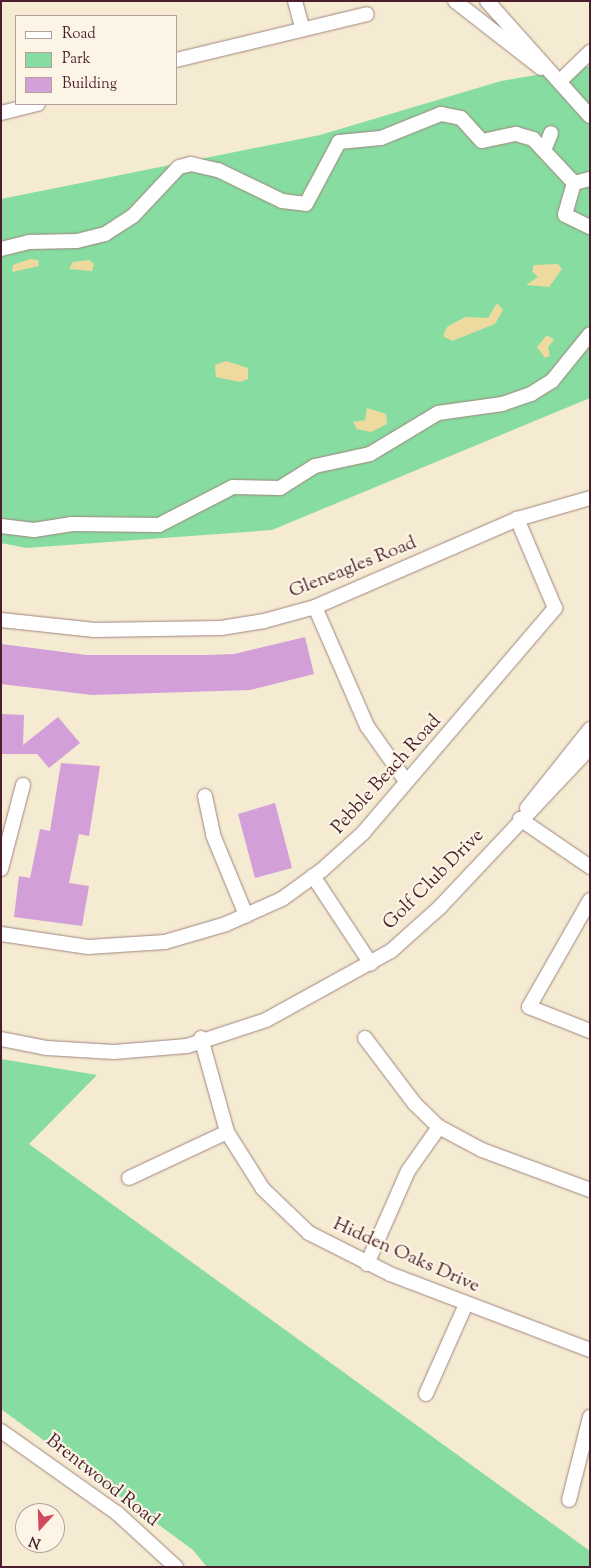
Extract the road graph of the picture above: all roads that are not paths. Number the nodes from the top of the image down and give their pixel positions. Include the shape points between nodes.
1 (294, 1) edge
2 (455, 1) edge
3 (487, 1) edge
4 (367, 14) dead end
5 (302, 28) junction
6 (590, 52) edge
7 (178, 59) edge
8 (560, 81) junction
9 (34, 105) edge
10 (1, 113) edge
11 (590, 116) edge
12 (551, 133) dead end
13 (545, 148) junction
14 (590, 179) edge
15 (574, 183) junction
16 (590, 228) edge
17 (1, 249) edge
18 (590, 334) edge
19 (590, 498) edge
20 (517, 519) junction
21 (1, 526) edge
22 (315, 607) junction
23 (1, 620) edge
24 (590, 729) edge
25 (590, 748) edge
26 (406, 781) junction
27 (23, 785) dead end
28 (205, 796) dead end
29 (520, 819) junction
30 (590, 866) edge
31 (1, 869) edge
32 (313, 876) junction
33 (590, 900) edge
34 (246, 915) junction
35 (1, 934) edge
36 (371, 964) junction
37 (590, 1030) edge
38 (201, 1038) junction
39 (365, 1038) dead end
40 (1, 1039) edge
41 (438, 1127) junction
42 (226, 1132) junction
43 (129, 1178) dead end
44 (590, 1190) edge
45 (367, 1264) junction
46 (466, 1304) junction
47 (590, 1350) edge
48 (426, 1394) dead end
49 (590, 1417) edge
50 (1, 1431) edge
51 (569, 1500) dead end
52 (176, 1567) edge

1 - 5 street
2 - 8 street
3 - 8 street
4 - 5 street
5 - 7 street
6 - 8 street
8 - 11 street
9 - 10 street
12 - 13 street
13 - 15 street
13 - 17 street via 516,134 482,141 461,118 441,114 381,138 339,142 306,204 282,201 218,170 191,164 179,168 133,216 105,234 77,241 18,243
14 - 15 street
15 - 16 street via 565,215
18 - 21 street via 542,389 502,404 438,413 370,454 315,466 280,488 234,487 159,525 71,524 34,530
19 - 20 street, Gleneagles Road
20 - 22 street, Gleneagles Road
20 - 26 street, Pebble Beach Road via 555,608
22 - 23 street, Gleneagles Road via 221,628 94,630
22 - 26 street via 367,726
24 - 29 street, Golf Club Drive via 539,788
25 - 29 street, Golf Club Drive via 551,793
26 - 32 street, Pebble Beach Road via 363,833
27 - 31 street
28 - 34 street via 213,835
29 - 30 street
29 - 36 street, Golf Club Drive via 440,907
32 - 34 street, Pebble Beach Road via 282,899
32 - 36 street
33 - 37 street via 529,1007
34 - 35 street, Pebble Beach Road via 188,936 119,946 60,944
36 - 38 street, Golf Club Drive via 266,1020
38 - 40 street, Golf Club Drive via 187,1046 114,1052 47,1048
38 - 42 street, Hidden Oaks Drive
39 - 41 street via 415,1104
41 - 44 street via 482,1150
41 - 45 street via 408,1171
42 - 43 street
42 - 45 street, Hidden Oaks Drive via 263,1189 288,1215 310,1233
45 - 46 street, Hidden Oaks Drive
46 - 47 street, Hidden Oaks Drive
46 - 48 street
49 - 51 street
50 - 52 street, Brentwood Road via 117,1513

